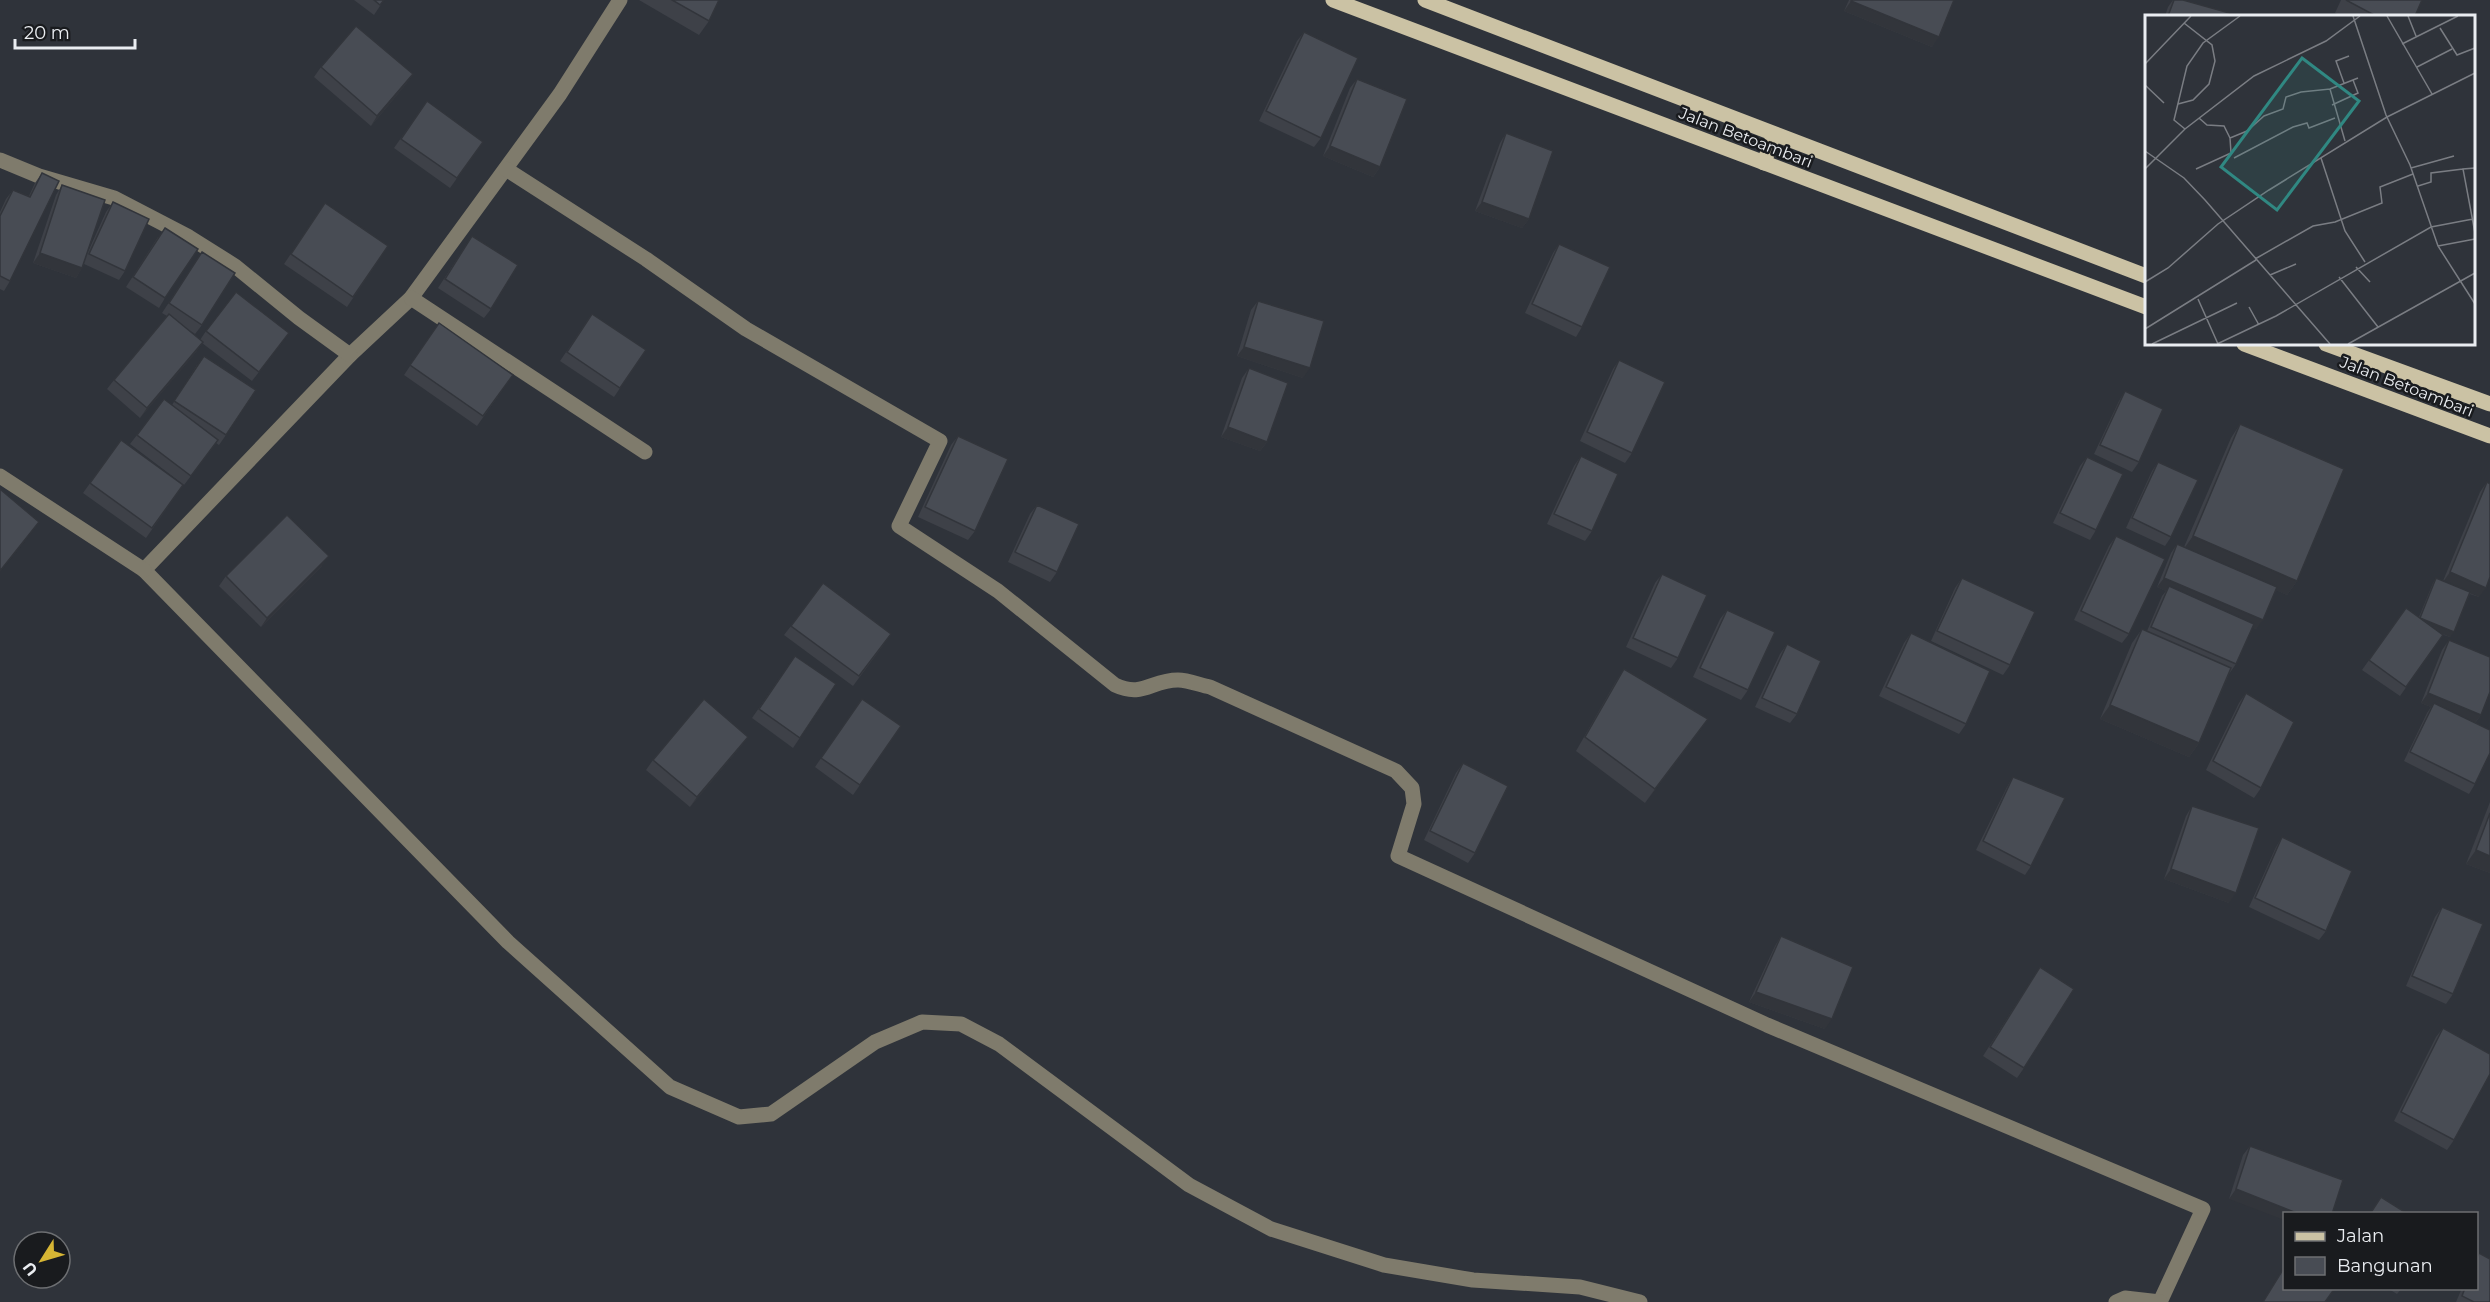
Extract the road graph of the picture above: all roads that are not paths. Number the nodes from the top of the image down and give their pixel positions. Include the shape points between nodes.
1 (620, 0) edge
2 (1333, 0) edge
3 (1425, 0) edge
4 (1774, 134) junction
5 (0, 160) edge
6 (1764, 163) junction
7 (506, 169) junction
8 (2145, 276) edge
9 (411, 298) junction
10 (2145, 307) edge
11 (2247, 345) edge
12 (2329, 345) edge
13 (350, 355) junction
14 (2490, 404) edge
15 (2490, 436) edge
16 (645, 452) dead end
17 (0, 476) edge
18 (144, 570) junction
19 (1640, 1302) edge
20 (2116, 1302) edge
21 (2160, 1302) edge

1 - 7 street
2 - 6 main road, Jalan Betoambari
3 - 4 main road, Jalan Betoambari
4 - 6 main road
4 - 8 main road, Jalan Betoambari
5 - 13 street via 114,198 189,237 235,266
6 - 10 main road, Jalan Betoambari
7 - 9 street
7 - 21 street via 746,329 940,441 899,526 998,591 1115,685 1139,691 1179,680 1210,687 1396,771 1412,788 1414,804 1398,856 1767,1025 2203,1209
9 - 13 street
9 - 16 street
11 - 15 main road, Jalan Betoambari
12 - 14 main road, Jalan Betoambari
13 - 18 street
17 - 18 street
18 - 19 street via 508,942 670,1087 739,1117 771,1114 875,1042 922,1022 961,1024 999,1044 1189,1185 1270,1229 1384,1265 1473,1280 1580,1287
20 - 21 street via 2125,1298

